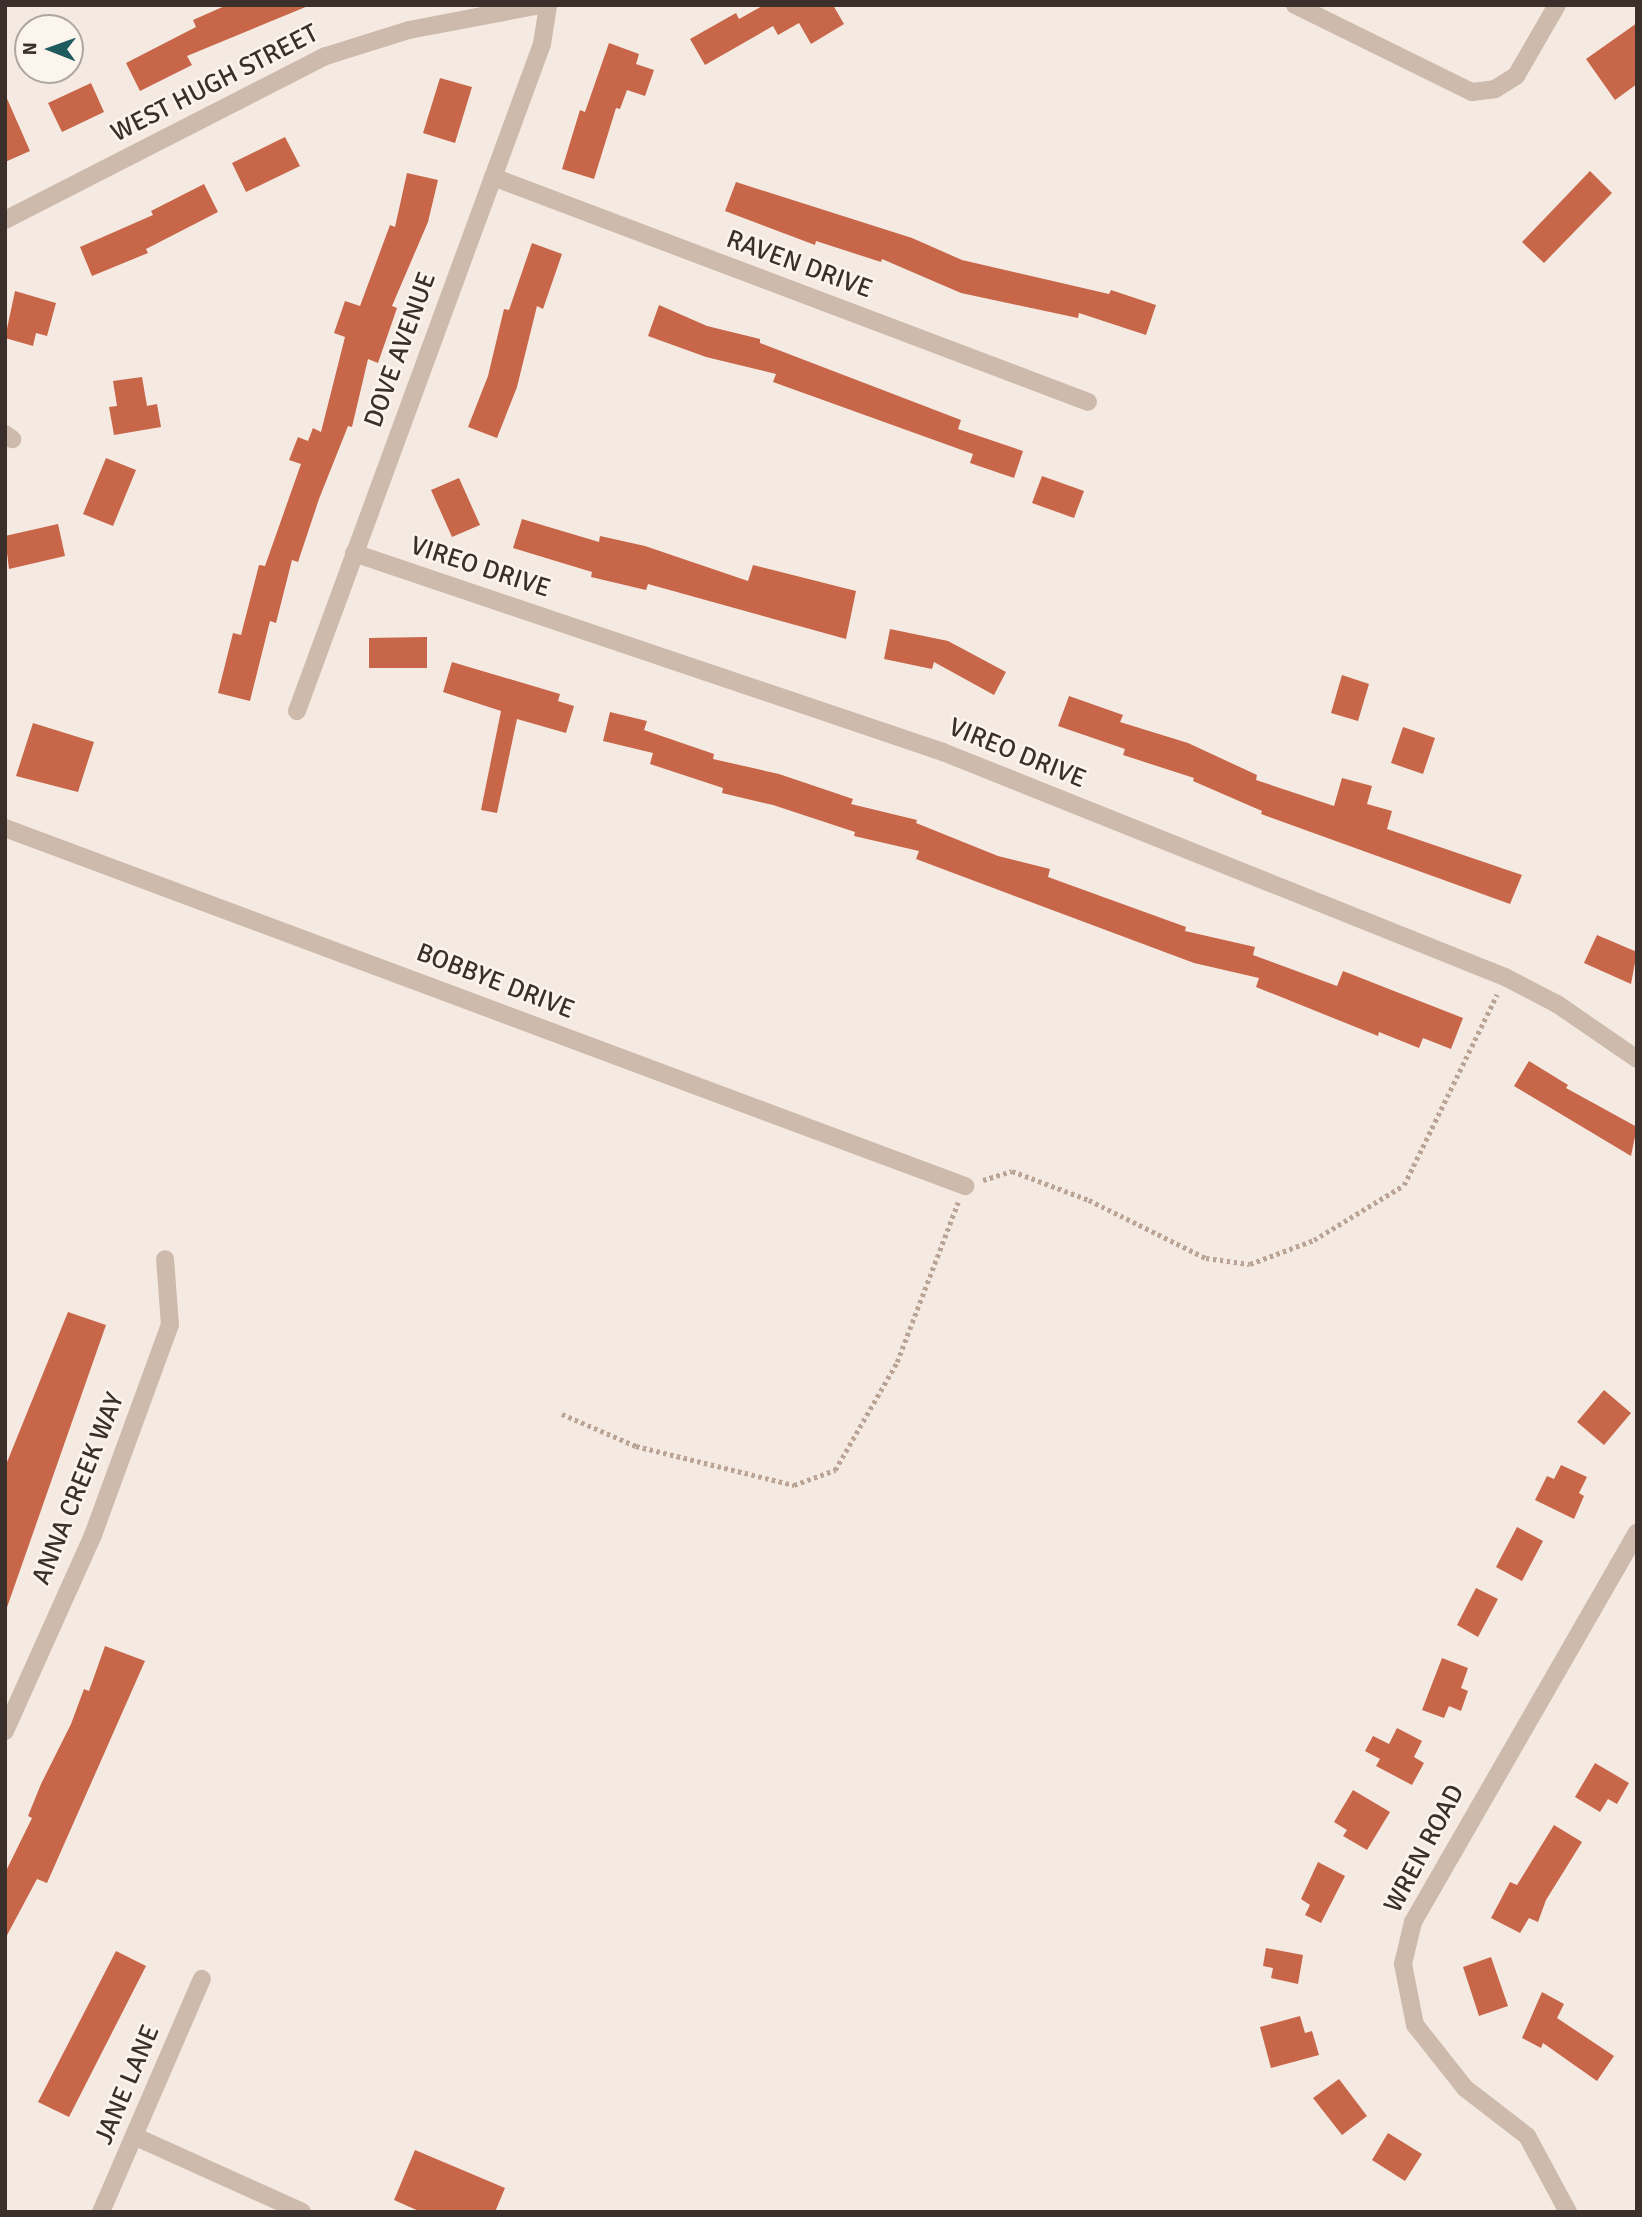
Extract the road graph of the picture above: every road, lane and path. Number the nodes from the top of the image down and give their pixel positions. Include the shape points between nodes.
1 (540, 5) edge
2 (548, 5) edge
3 (1295, 5) edge
4 (1557, 5) edge
5 (493, 177) junction
6 (5, 220) edge
7 (1088, 402) dead end
8 (354, 554) junction
9 (297, 711) dead end
10 (5, 828) edge
11 (1505, 977) junction
12 (1637, 1059) edge
13 (965, 1186) junction
14 (164, 1259) dead end
15 (562, 1414) dead end
16 (1637, 1533) edge
17 (5, 1731) edge
18 (202, 1979) dead end
19 (134, 2136) junction
20 (101, 2212) edge
21 (302, 2212) edge
22 (1568, 2212) edge

1 - 6 street, WEST HUGH STREET via 409,30 326,56
2 - 5 street, DOVE AVENUE via 542,44
3 - 4 street via 1472,92 1495,89 1516,76
5 - 7 street, RAVEN DRIVE
5 - 8 street, DOVE AVENUE
8 - 9 street, DOVE AVENUE
8 - 11 street, VIREO DRIVE via 888,731
10 - 13 street, BOBBYE DRIVE
11 - 12 street, VIREO DRIVE via 1557,1004
11 - 13 path via 1404,1185 1314,1240 1250,1264 1206,1258 1089,1200 1012,1171
13 - 15 path via 897,1362 835,1470 794,1485 636,1446
14 - 17 street, ANNA CREEK WAY via 170,1325 93,1535
16 - 22 street, WREN ROAD via 1413,1922 1404,1964 1404,1985 1415,2025 1465,2088 1527,2136
18 - 19 street, JANE LANE
19 - 20 street, JANE LANE
19 - 21 street

